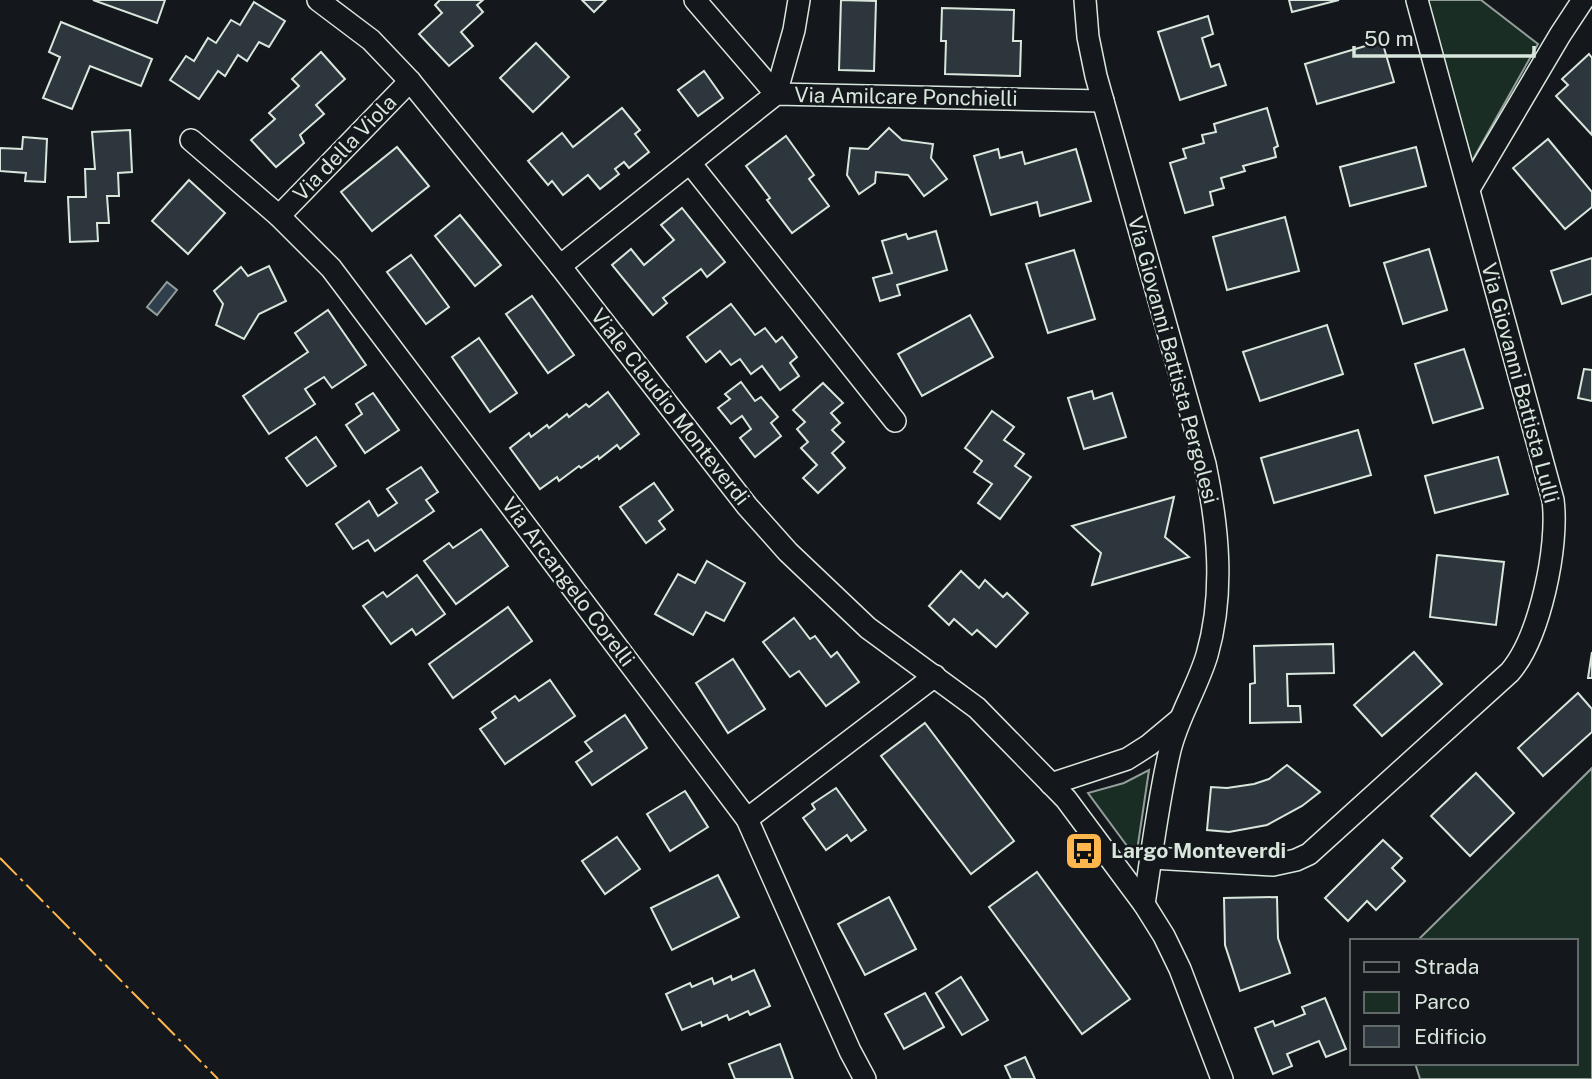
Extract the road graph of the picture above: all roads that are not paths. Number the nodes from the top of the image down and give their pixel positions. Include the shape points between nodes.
1 (318, 0) edge
2 (695, 0) edge
3 (799, 0) edge
4 (1084, 0) edge
5 (1417, 0) edge
6 (1583, 0) edge
7 (410, 81) junction
8 (776, 94) junction
9 (1103, 101) junction
10 (191, 140) dead end
11 (690, 163) junction
12 (1469, 189) junction
13 (279, 216) junction
14 (560, 266) junction
15 (895, 421) dead end
16 (935, 676) junction
17 (1179, 720) junction
18 (1051, 784) junction
19 (747, 819) junction
20 (1152, 858) junction
21 (1144, 904) junction
22 (865, 1079) edge
23 (1222, 1079) edge

1 - 7 street, Viale Claudio Monteverdi via 371,40
2 - 8 street
3 - 8 street
4 - 9 street, Via Giovanni Battista Pergolesi
5 - 12 street, Via Giovanni Battista Lulli
6 - 12 street
7 - 13 street, Via della Viola
7 - 14 street, Viale Claudio Monteverdi
8 - 9 street, Via Amilcare Ponchielli
8 - 11 street, Via Amilcare Ponchielli
9 - 17 street, Via Giovanni Battista Pergolesi via 1213,505 1218,579 1214,624 1201,672
10 - 13 street, Via Arcangelo Corelli
11 - 14 street, Via Amilcare Ponchielli
11 - 15 street
12 - 20 street, Via Giovanni Battista Lulli via 1555,518 1551,560 1526,648 1510,672 1302,858 1264,866
13 - 19 street, Via Arcangelo Corelli via 347,288
14 - 16 street, Viale Claudio Monteverdi via 781,545 849,611
16 - 18 street, Viale Claudio Monteverdi via 984,715
16 - 19 street
17 - 18 street via 1127,759
17 - 20 street, Via Giovanni Battista Pergolesi
18 - 21 street, Viale Claudio Monteverdi
19 - 22 street, Via Arcangelo Corelli
20 - 21 street, Via Giovanni Battista Pergolesi
21 - 23 street, Viale Claudio Monteverdi via 1173,953

